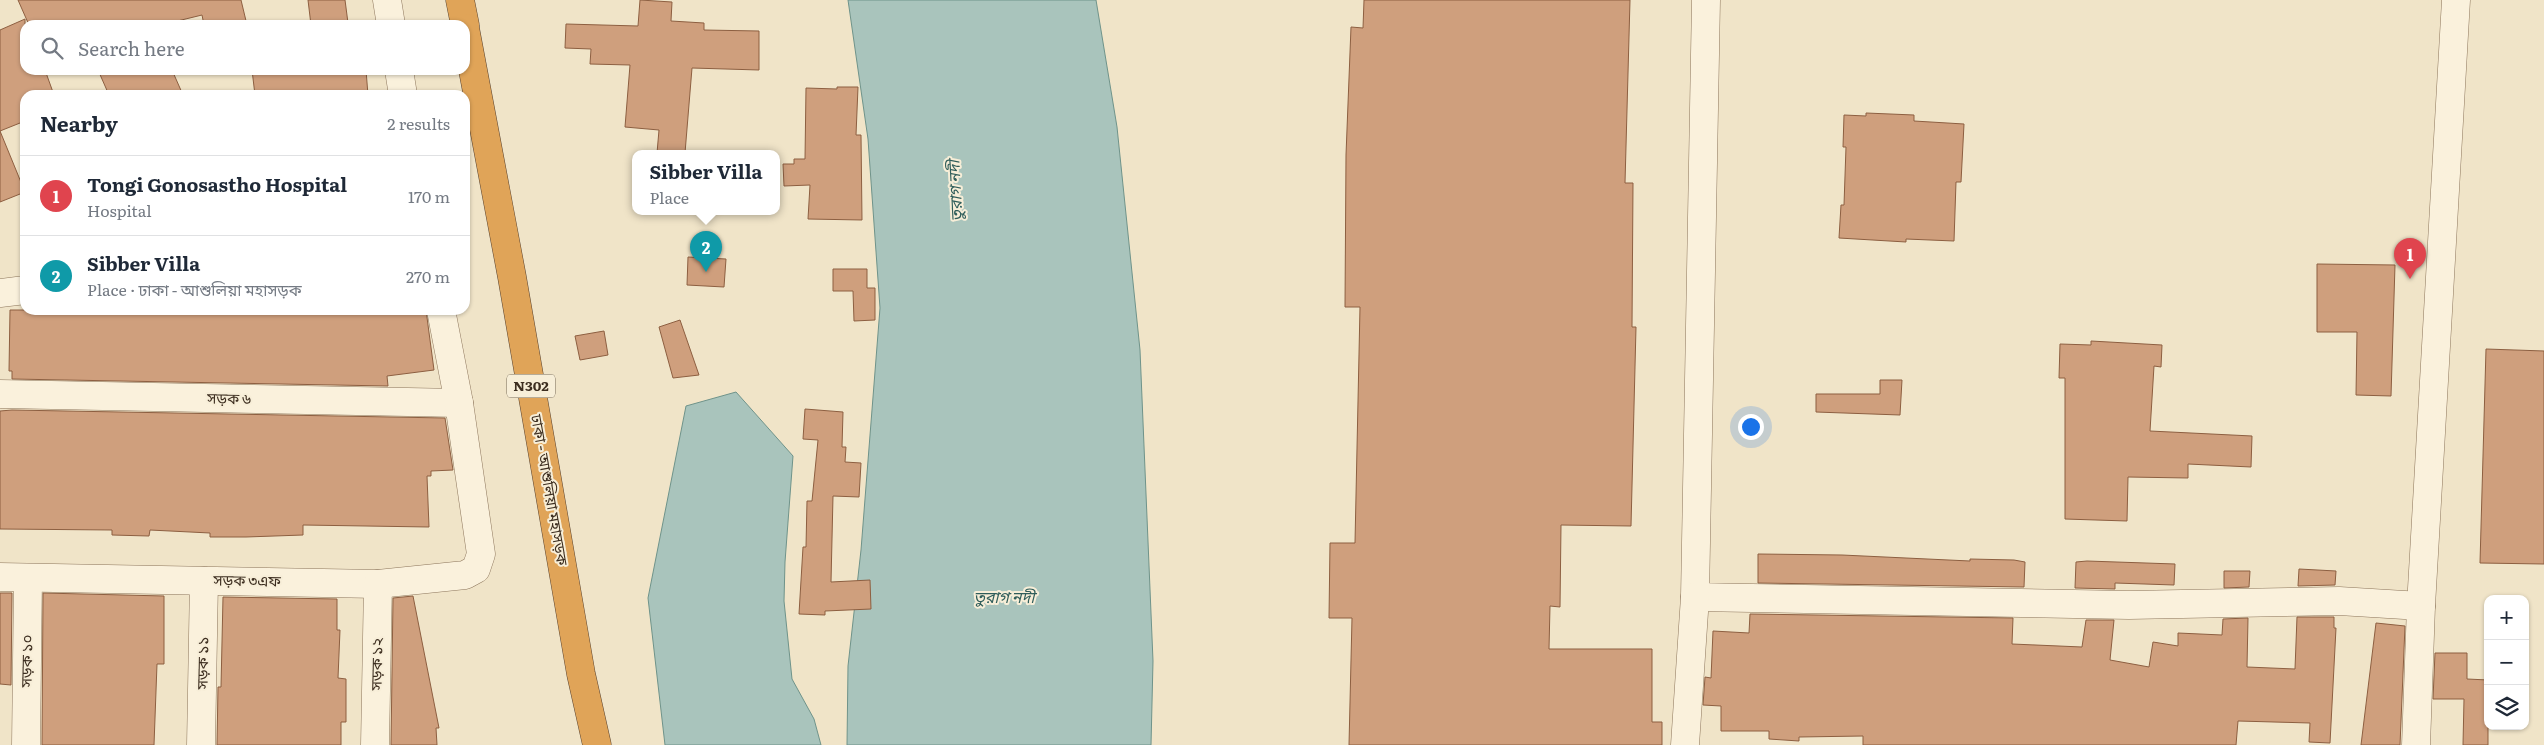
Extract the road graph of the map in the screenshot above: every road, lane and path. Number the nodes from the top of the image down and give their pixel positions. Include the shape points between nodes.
1 (387, 0) edge
2 (460, 0) edge
3 (1706, 0) edge
4 (2456, 0) edge
5 (390, 20) edge
6 (464, 20) edge
7 (470, 53) edge
8 (400, 75) edge
9 (402, 90) edge
10 (20, 291) edge
11 (0, 293) edge
12 (442, 315) edge
13 (0, 394) edge
14 (458, 403) junction
15 (0, 577) edge
16 (28, 578) junction
17 (204, 581) junction
18 (378, 584) junction
19 (1696, 597) junction
20 (2421, 606) junction
21 (26, 745) edge
22 (201, 745) edge
23 (375, 745) edge
24 (597, 745) edge
25 (1685, 745) edge
26 (2416, 745) edge

1 - 5 street
2 - 6 highway, ঢাকা - আশুলিয়া মহাসড়ক / N302
3 - 19 street
4 - 20 street
7 - 24 highway, ঢাকা - আশুলিয়া মহাসড়ক / N302 via 581,674
8 - 9 street
10 - 11 street
12 - 14 street
13 - 14 street, সড়ক ৬
14 - 18 street, সড়ক ৩এফ via 481,554 476,569 465,575
15 - 16 street, সড়ক ৩এফ
16 - 17 street, সড়ক ৩এফ
16 - 21 street, সড়ক ১০
17 - 18 street, সড়ক ৩এফ
17 - 22 street, সড়ক ১১
18 - 23 street, সড়ক ১২
19 - 20 street via 2129,605 2339,601
19 - 25 street
20 - 26 street

